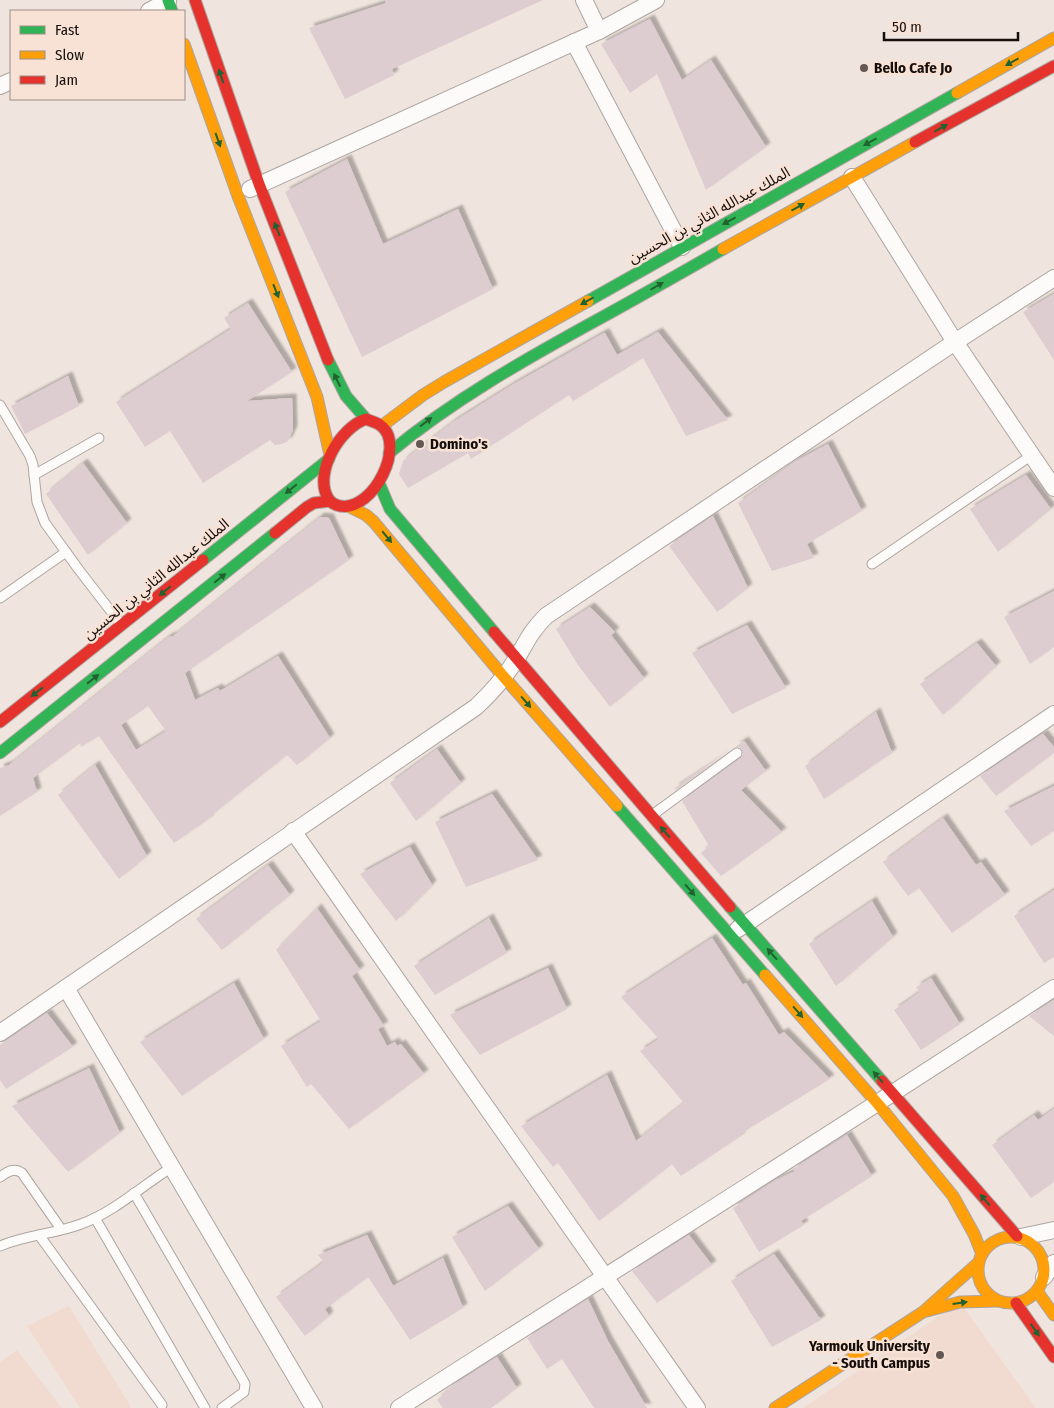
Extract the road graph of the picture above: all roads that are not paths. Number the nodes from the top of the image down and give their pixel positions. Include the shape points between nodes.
1 (195, 0) edge
2 (584, 0) edge
3 (656, 0) edge
4 (169, 4) edge
5 (152, 10) edge
6 (599, 31) junction
7 (1054, 38) edge
8 (574, 42) junction
9 (185, 47) edge
10 (1054, 66) edge
11 (852, 177) junction
12 (259, 184) junction
13 (238, 196) junction
14 (682, 247) junction
15 (1054, 278) edge
16 (955, 342) junction
17 (0, 405) edge
18 (366, 419) junction
19 (383, 425) junction
20 (99, 438) dead end
21 (389, 453) junction
22 (1032, 456) junction
23 (330, 457) junction
24 (34, 475) junction
25 (380, 483) junction
26 (1054, 488) edge
27 (330, 501) junction
28 (350, 507) junction
29 (66, 552) junction
30 (872, 564) dead end
31 (0, 598) edge
32 (122, 625) junction
33 (516, 659) junction
34 (503, 676) junction
35 (1054, 714) edge
36 (0, 722) edge
37 (0, 753) edge
38 (737, 753) dead end
39 (651, 816) junction
40 (293, 831) junction
41 (746, 923) junction
42 (729, 934) junction
43 (66, 988) junction
44 (1054, 988) edge
45 (0, 1033) edge
46 (892, 1095) junction
47 (878, 1104) junction
48 (172, 1167) junction
49 (0, 1177) edge
50 (134, 1193) junction
51 (95, 1218) junction
52 (62, 1229) junction
53 (1054, 1230) edge
54 (39, 1235) junction
55 (1019, 1237) junction
56 (0, 1246) edge
57 (980, 1259) junction
58 (1054, 1263) edge
59 (604, 1276) junction
60 (1041, 1284) junction
61 (999, 1301) junction
62 (1016, 1303) junction
63 (923, 1312) junction
64 (1054, 1315) edge
65 (1054, 1357) edge
66 (162, 1405) dead end
67 (205, 1408) edge
68 (222, 1408) edge
69 (314, 1408) edge
70 (399, 1408) edge
71 (697, 1408) edge
72 (775, 1408) edge

12 -> 1 street
2 - 6 street
3 - 6 street
4 - 5 street
6 - 8 street
7 -> 14 street, الملك عبدالله الثاني بن الحسين
8 - 12 street
8 - 14 street
9 -> 13 street
11 -> 10 street
11 - 16 street
21 -> 11 street via 430,419 468,394
12 - 13 street
18 -> 12 street via 338,383
13 -> 23 street via 316,397
14 -> 19 street, الملك عبدالله الثاني بن الحسين via 444,382
15 - 16 street
16 - 22 street
16 - 33 street via 546,616 534,628
17 - 24 lane via 30,456
18 - 19 street
18 - 23 street via 349,428
19 - 21 street via 388,433
20 - 24 lane
21 - 25 street
22 - 26 street
22 - 30 lane
23 - 27 street via 326,477
23 -> 32 street, الملك عبدالله الثاني بن الحسين
24 - 29 lane via 40,513
25 - 28 street via 365,499
25 - 33 street via 390,509
27 - 28 street via 342,508
37 -> 27 street via 307,507
28 -> 34 street via 373,521
29 - 31 lane
29 - 32 lane
32 -> 36 street, الملك عبدالله الثاني بن الحسين
33 - 34 street
33 - 39 street
34 - 40 street via 476,707
34 -> 42 street
35 - 41 street
38 - 39 lane
41 -> 39 street
40 - 43 street
40 - 59 street
41 - 42 street
46 -> 41 street
42 -> 47 street
43 - 45 street
43 - 48 street
44 - 46 street
46 - 47 street
55 -> 46 street
47 - 57 street via 953,1196 974,1234
47 - 59 street
48 - 50 lane
48 - 69 street
49 - 52 lane via 12,1170 19,1171
50 - 51 lane
50 - 68 lane via 244,1380 244,1392
51 - 52 lane
51 - 67 lane
52 - 54 lane
53 - 55 street
54 - 56 lane
54 - 66 lane
55 - 57 street via 1006,1236 996,1240
55 - 60 street via 1032,1243 1040,1252 1044,1264
57 - 61 street via 978,1275 982,1286
57 - 63 street
58 - 60 street
59 - 70 street
59 - 71 street
60 - 62 street via 1028,1299
60 - 64 street
61 - 62 street
63 -> 61 street via 960,1302
62 -> 65 street
63 - 72 street

